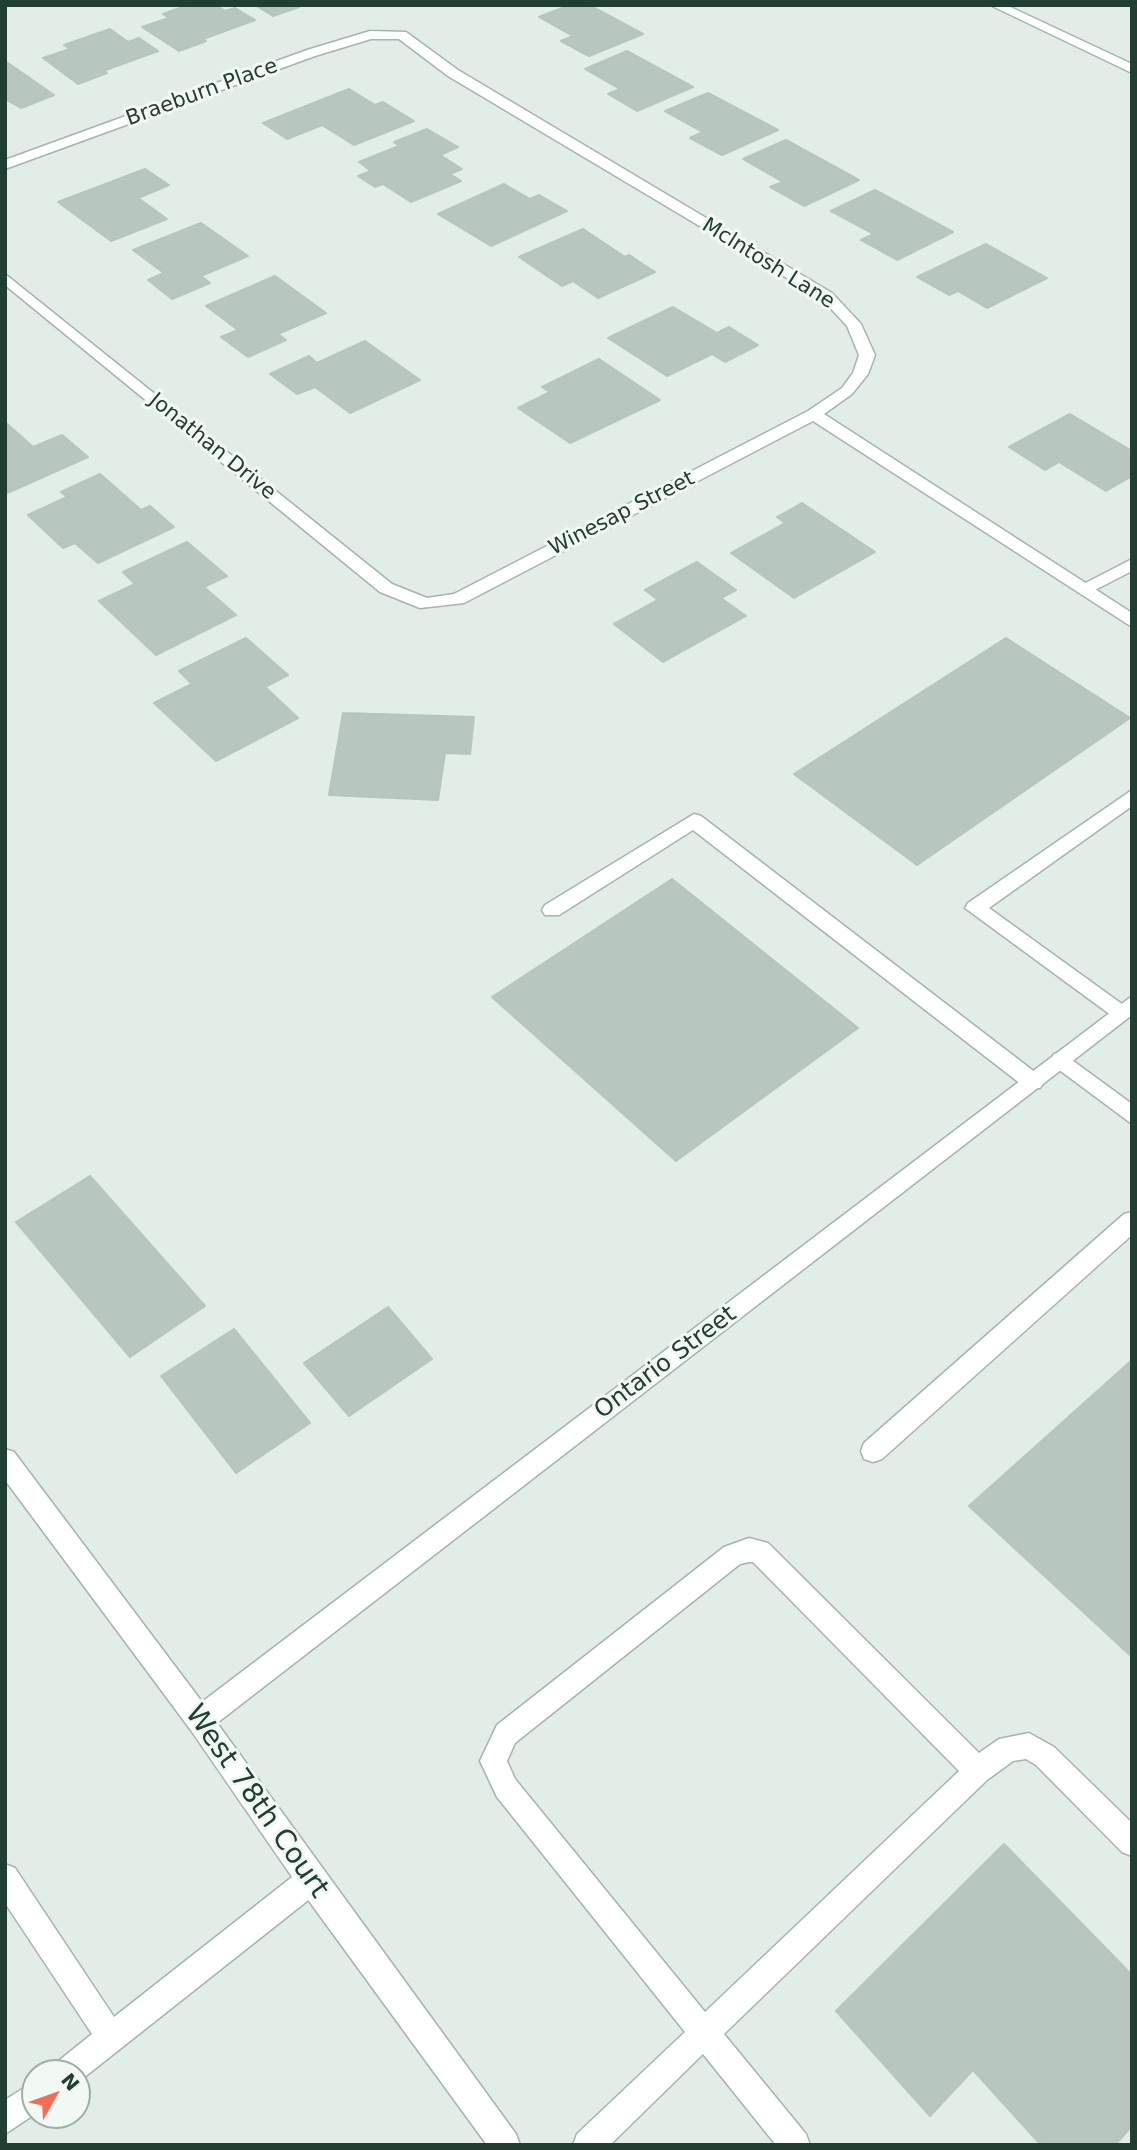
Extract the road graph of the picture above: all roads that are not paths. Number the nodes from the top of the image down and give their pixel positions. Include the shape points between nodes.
1 (996, 5) edge
2 (402, 35) joint
3 (1132, 69) edge
4 (5, 165) edge
5 (5, 278) edge
6 (814, 414) junction
7 (1132, 564) edge
8 (1083, 590) junction
9 (426, 604) joint
10 (1132, 621) edge
11 (1132, 796) edge
12 (552, 910) dead end
13 (1126, 1009) edge
14 (1060, 1060) junction
15 (1033, 1082) junction
16 (1132, 1116) edge
17 (1132, 1221) edge
18 (873, 1451) dead end
19 (5, 1460) edge
20 (199, 1720) junction
21 (978, 1771) junction
22 (1132, 1842) edge
23 (5, 1878) edge
24 (311, 1880) junction
25 (704, 2033) junction
26 (111, 2038) junction
27 (84, 2059) edge
28 (21, 2107) edge
29 (5, 2119) edge
30 (505, 2145) edge
31 (588, 2145) edge
32 (795, 2145) edge

1 - 3 street
2 - 4 street, Braeburn Place via 370,35 311,53
2 - 6 street, Mclntosh Lane via 453,73 827,296 853,324 867,355 847,391
5 - 9 street, Jonathan Drive via 386,588
6 - 8 street
6 - 9 street, Winesap Street via 458,599
7 - 8 street
8 - 10 street
11 - 13 street via 975,908
12 - 15 street via 694,821
13 - 14 street, Ontario Street
14 - 15 street, Ontario Street
14 - 16 street
15 - 20 street, Ontario Street
17 - 18 street
19 - 20 street, West 78th Court
20 - 24 street, West 78th Court
21 - 22 street via 1008,1748 1029,1746 1045,1756
21 - 25 street
21 - 25 street via 758,1551 749,1550 733,1555 506,1734 493,1761 506,1788
23 - 26 street
24 - 26 street
24 - 30 street, West 78th Court
25 - 31 street
25 - 32 street
26 - 27 street
28 - 29 street

